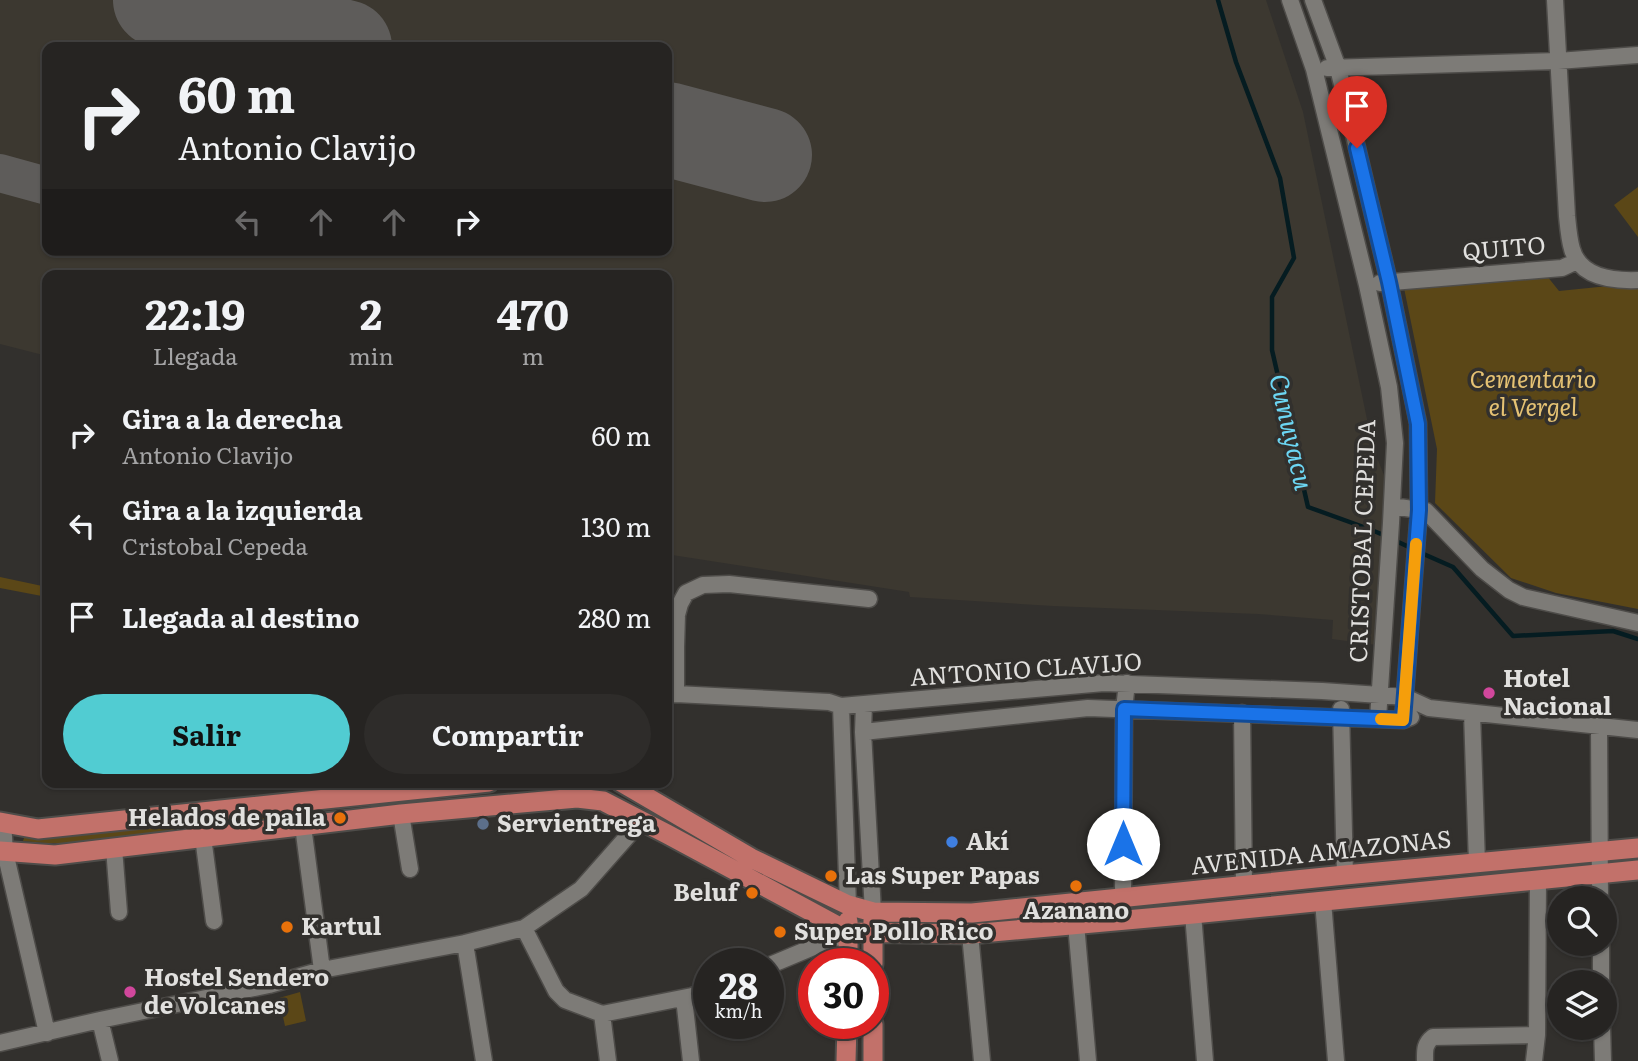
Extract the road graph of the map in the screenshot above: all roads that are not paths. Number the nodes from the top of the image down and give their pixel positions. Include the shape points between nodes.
1 (1290, 0) edge
2 (1313, 0) edge
3 (1555, 0) edge
4 (1638, 55) edge
5 (1558, 61) junction
6 (1338, 68) junction
7 (1314, 69) junction
8 (1577, 261) junction
9 (1638, 280) edge
10 (1389, 282) junction
11 (1367, 285) junction
12 (1392, 506) junction
13 (1419, 510) junction
14 (869, 599) dead end
15 (1638, 623) edge
16 (1127, 683) junction
17 (672, 685) edge
18 (1342, 692) junction
19 (672, 695) edge
20 (1380, 695) junction
21 (1405, 697) junction
22 (864, 704) junction
23 (841, 706) junction
24 (1429, 708) junction
25 (1124, 709) junction
26 (1242, 713) junction
27 (1472, 713) junction
28 (1341, 717) junction
29 (1378, 719) junction
30 (1403, 720) junction
31 (1599, 726) junction
32 (1638, 730) edge
33 (863, 732) junction
34 (431, 788) edge
35 (631, 788) edge
36 (305, 801) junction
37 (401, 814) junction
38 (641, 821) junction
39 (2, 822) edge
40 (303, 825) junction
41 (203, 837) junction
42 (114, 848) junction
43 (1638, 848) edge
44 (2, 851) edge
45 (1599, 852) junction
46 (1477, 863) junction
47 (410, 869) dead end
48 (1638, 870) edge
49 (1600, 874) junction
50 (1345, 875) junction
51 (1538, 879) junction
52 (1244, 886) junction
53 (1600, 886) edge
54 (1123, 898) junction
55 (1323, 901) junction
56 (848, 905) junction
57 (119, 912) dead end
58 (873, 912) junction
59 (1193, 914) junction
60 (214, 921) dead end
61 (1076, 924) junction
62 (524, 928) junction
63 (849, 932) junction
64 (873, 933) junction
65 (970, 934) junction
66 (466, 943) junction
67 (848, 948) edge
68 (873, 948) edge
69 (784, 959) edge
70 (322, 970) junction
71 (693, 995) edge
72 (684, 998) junction
73 (602, 1014) junction
74 (100, 1020) junction
75 (47, 1033) junction
76 (1537, 1035) junction
77 (847, 1039) edge
78 (873, 1039) edge
79 (1602, 1040) edge
80 (0, 1043) edge
81 (481, 1060) edge
82 (110, 1061) edge
83 (608, 1061) edge
84 (691, 1061) edge
85 (846, 1061) edge
86 (873, 1061) edge
87 (982, 1061) edge
88 (1088, 1061) edge
89 (1205, 1061) edge
90 (1336, 1061) edge
91 (1425, 1061) edge
92 (1534, 1061) edge
93 (1603, 1061) edge

1 - 7 street, CRISTOBAL CEPEDA
2 - 6 street, CRISTOBAL CEPEDA
3 - 5 street
4 - 5 street
5 - 6 street
5 - 8 street via 1567,216
6 - 7 street
6 - 10 street, CRISTOBAL CEPEDA
7 - 11 street, CRISTOBAL CEPEDA
8 - 9 street, QUITO via 1602,277
8 - 10 street, QUITO via 1562,268
10 - 11 street, QUITO
10 - 13 street, CRISTOBAL CEPEDA via 1418,424
11 - 12 street, CRISTOBAL CEPEDA via 1389,387 1395,443
12 - 13 street
12 - 20 street, CRISTOBAL CEPEDA
13 - 15 street via 1431,515 1482,569 1509,590
13 - 21 street, CRISTOBAL CEPEDA
14 - 17 street via 703,584 686,593 680,604
16 - 18 street, ANTONIO CLAVIJO
16 - 22 street, ANTONIO CLAVIJO
16 - 25 street
18 - 20 street, ANTONIO CLAVIJO
18 - 28 street
19 - 23 street, ANTONIO CLAVIJO
20 - 21 street, ANTONIO CLAVIJO
20 - 29 street, CRISTOBAL CEPEDA
21 - 24 street, ANTONIO CLAVIJO
21 - 30 street, CRISTOBAL CEPEDA
22 - 23 street, ANTONIO CLAVIJO
22 - 33 street
23 - 56 street
24 - 27 street, ANTONIO CLAVIJO
24 - 30 street, ANTONIO CLAVIJO
25 - 26 street, ANTONIO CLAVIJO
25 - 33 street, ANTONIO CLAVIJO via 1088,708
25 - 54 street
26 - 28 street, ANTONIO CLAVIJO
26 - 52 street
27 - 31 street, ANTONIO CLAVIJO
27 - 46 street
28 - 29 street, ANTONIO CLAVIJO
28 - 50 street
29 - 30 street, ANTONIO CLAVIJO
31 - 32 street, ANTONIO CLAVIJO
31 - 45 street
33 - 58 street
34 - 36 main road
35 - 56 main road, AVENIDA AMAZONAS via 751,858
36 - 39 main road via 38,829
36 - 40 street
37 - 38 main road via 577,798 603,801
37 - 40 main road
37 - 47 street
38 - 62 street via 582,889
38 - 63 main road
39 - 44 street
40 - 41 main road
40 - 70 street
41 - 42 main road
41 - 60 street
42 - 44 main road via 55,855
42 - 57 street
43 - 45 main road, AVENIDA AMAZONAS
44 - 75 street
45 - 46 main road, AVENIDA AMAZONAS
45 - 49 street
46 - 50 main road, AVENIDA AMAZONAS
48 - 49 main road, AVENIDA AMAZONAS
49 - 51 main road, AVENIDA AMAZONAS
49 - 53 street
50 - 52 main road, AVENIDA AMAZONAS
51 - 55 main road, AVENIDA AMAZONAS
51 - 76 street
52 - 54 main road, AVENIDA AMAZONAS
54 - 58 main road, AVENIDA AMAZONAS via 972,913
55 - 59 main road, AVENIDA AMAZONAS
55 - 90 street
56 - 58 main road, AVENIDA AMAZONAS
56 - 63 main road
58 - 64 main road
59 - 61 main road, AVENIDA AMAZONAS
59 - 89 street
61 - 65 main road, AVENIDA AMAZONAS
61 - 88 street
62 - 66 street
62 - 73 street via 556,991 565,1000
63 - 64 main road, AVENIDA AMAZONAS
63 - 67 main road
63 - 69 street
64 - 65 main road, AVENIDA AMAZONAS
64 - 68 main road
65 - 87 street
66 - 70 street
66 - 81 street
70 - 74 street
71 - 72 street
72 - 73 street
72 - 84 street
73 - 83 street
74 - 75 street
74 - 82 street
75 - 80 street
76 - 91 street via 1433,1037 1425,1047
76 - 92 street
77 - 85 main road
78 - 86 main road
79 - 93 street

